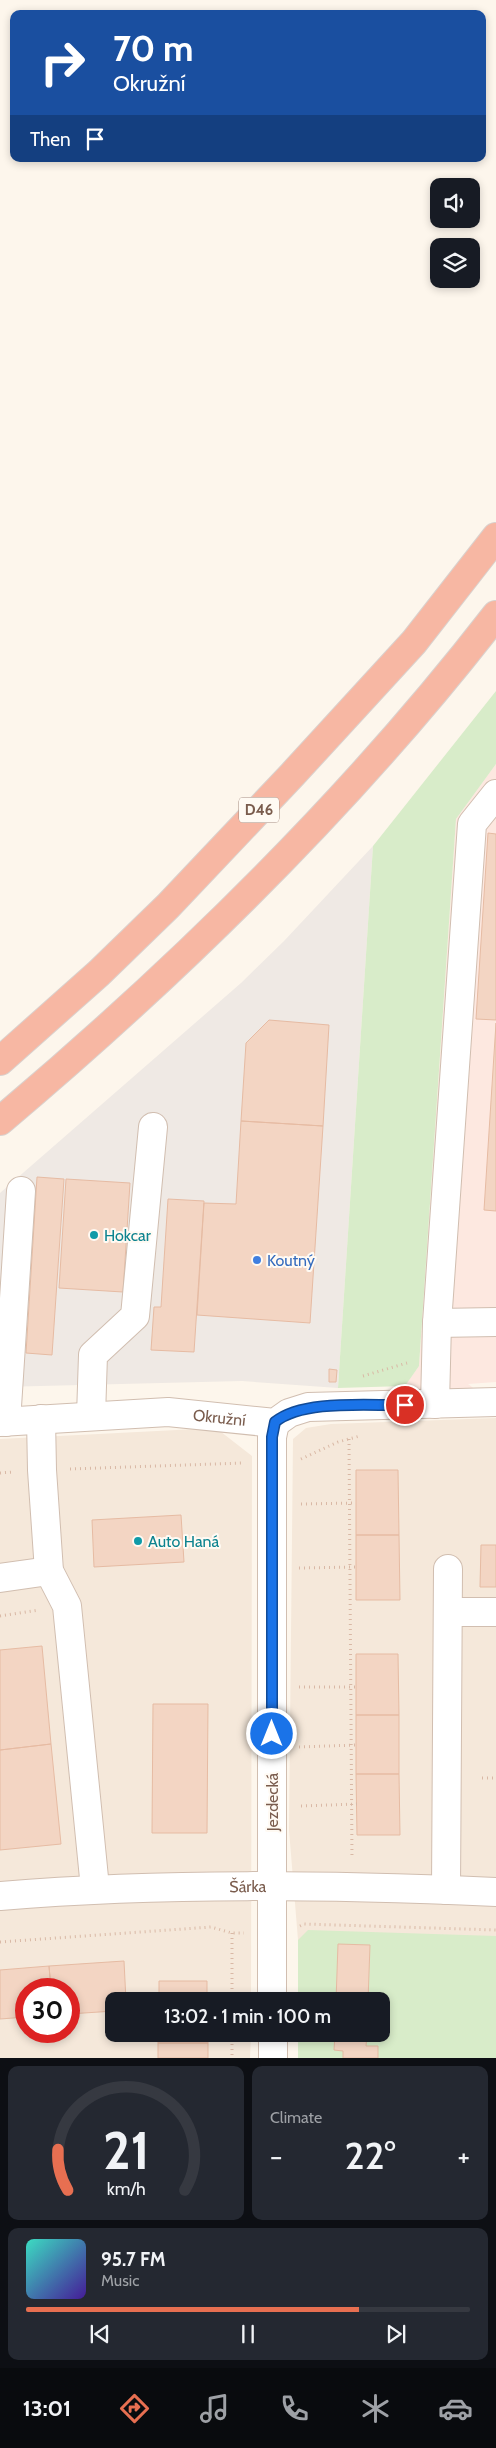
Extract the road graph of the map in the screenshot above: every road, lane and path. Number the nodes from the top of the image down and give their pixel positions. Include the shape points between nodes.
1 (496, 537) edge
2 (496, 615) edge
3 (496, 794) edge
4 (0, 1061) edge
5 (0, 1121) edge
6 (153, 1127) dead end
7 (20, 1191) dead end
8 (496, 1322) edge
9 (437, 1323) junction
10 (496, 1402) edge
11 (435, 1404) junction
12 (92, 1416) junction
13 (41, 1419) junction
14 (3, 1422) edge
15 (275, 1422) junction
16 (348, 1439) dead end
17 (350, 1503) junction
18 (356, 1503) dead end
19 (300, 1504) dead end
20 (350, 1567) junction
21 (356, 1567) dead end
22 (291, 1568) dead end
23 (448, 1569) dead end
24 (49, 1571) junction
25 (0, 1578) edge
26 (66, 1606) junction
27 (448, 1612) junction
28 (496, 1612) edge
29 (0, 1616) edge
30 (291, 1687) dead end
31 (350, 1687) junction
32 (356, 1687) dead end
33 (351, 1746) junction
34 (356, 1746) dead end
35 (291, 1747) dead end
36 (482, 1778) dead end
37 (496, 1778) edge
38 (351, 1804) junction
39 (357, 1804) dead end
40 (299, 1806) dead end
41 (352, 1867) dead end
42 (272, 1886) junction
43 (95, 1888) junction
44 (446, 1890) junction
45 (496, 1892) edge
46 (0, 1896) edge
47 (211, 1927) dead end
48 (296, 1928) dead end
49 (496, 1930) edge
50 (232, 1933) dead end
51 (0, 1942) edge
52 (232, 1992) edge
53 (272, 1992) edge
54 (232, 2042) edge
55 (273, 2042) edge
56 (232, 2058) edge
57 (273, 2058) edge

1 - 4 highway, D46 via 414,642 279,789 113,960
2 - 5 highway via 447,679 317,823 178,962
3 - 9 street via 472,824
6 - 12 street via 135,1316 93,1355
7 - 14 street
8 - 9 street
9 - 11 street
10 - 11 street
11 - 15 street via 308,1407 288,1413
12 - 13 street, Okružní
12 - 15 street, Okružní via 168,1412
13 - 14 street, Okružní
13 - 24 street
15 - 42 street, Jezdecká via 272,1437
16 - 17 path
17 - 18 path
17 - 19 path
17 - 20 path
20 - 21 path
20 - 22 path
20 - 31 path
23 - 27 street
24 - 25 street
24 - 26 street
26 - 29 path
26 - 43 street
27 - 28 street
27 - 44 street
30 - 31 path
31 - 32 path
31 - 33 path
33 - 34 path
33 - 35 path
33 - 38 path
36 - 37 path
38 - 39 path
38 - 40 path
38 - 41 path
42 - 43 street, Šárka
42 - 44 street, Šárka
42 - 53 street, Jezdecká
43 - 46 street, Šárka
44 - 45 street, Šárka
47 - 51 path
48 - 49 path via 304,1924
50 - 52 path
54 - 56 path
55 - 57 street

